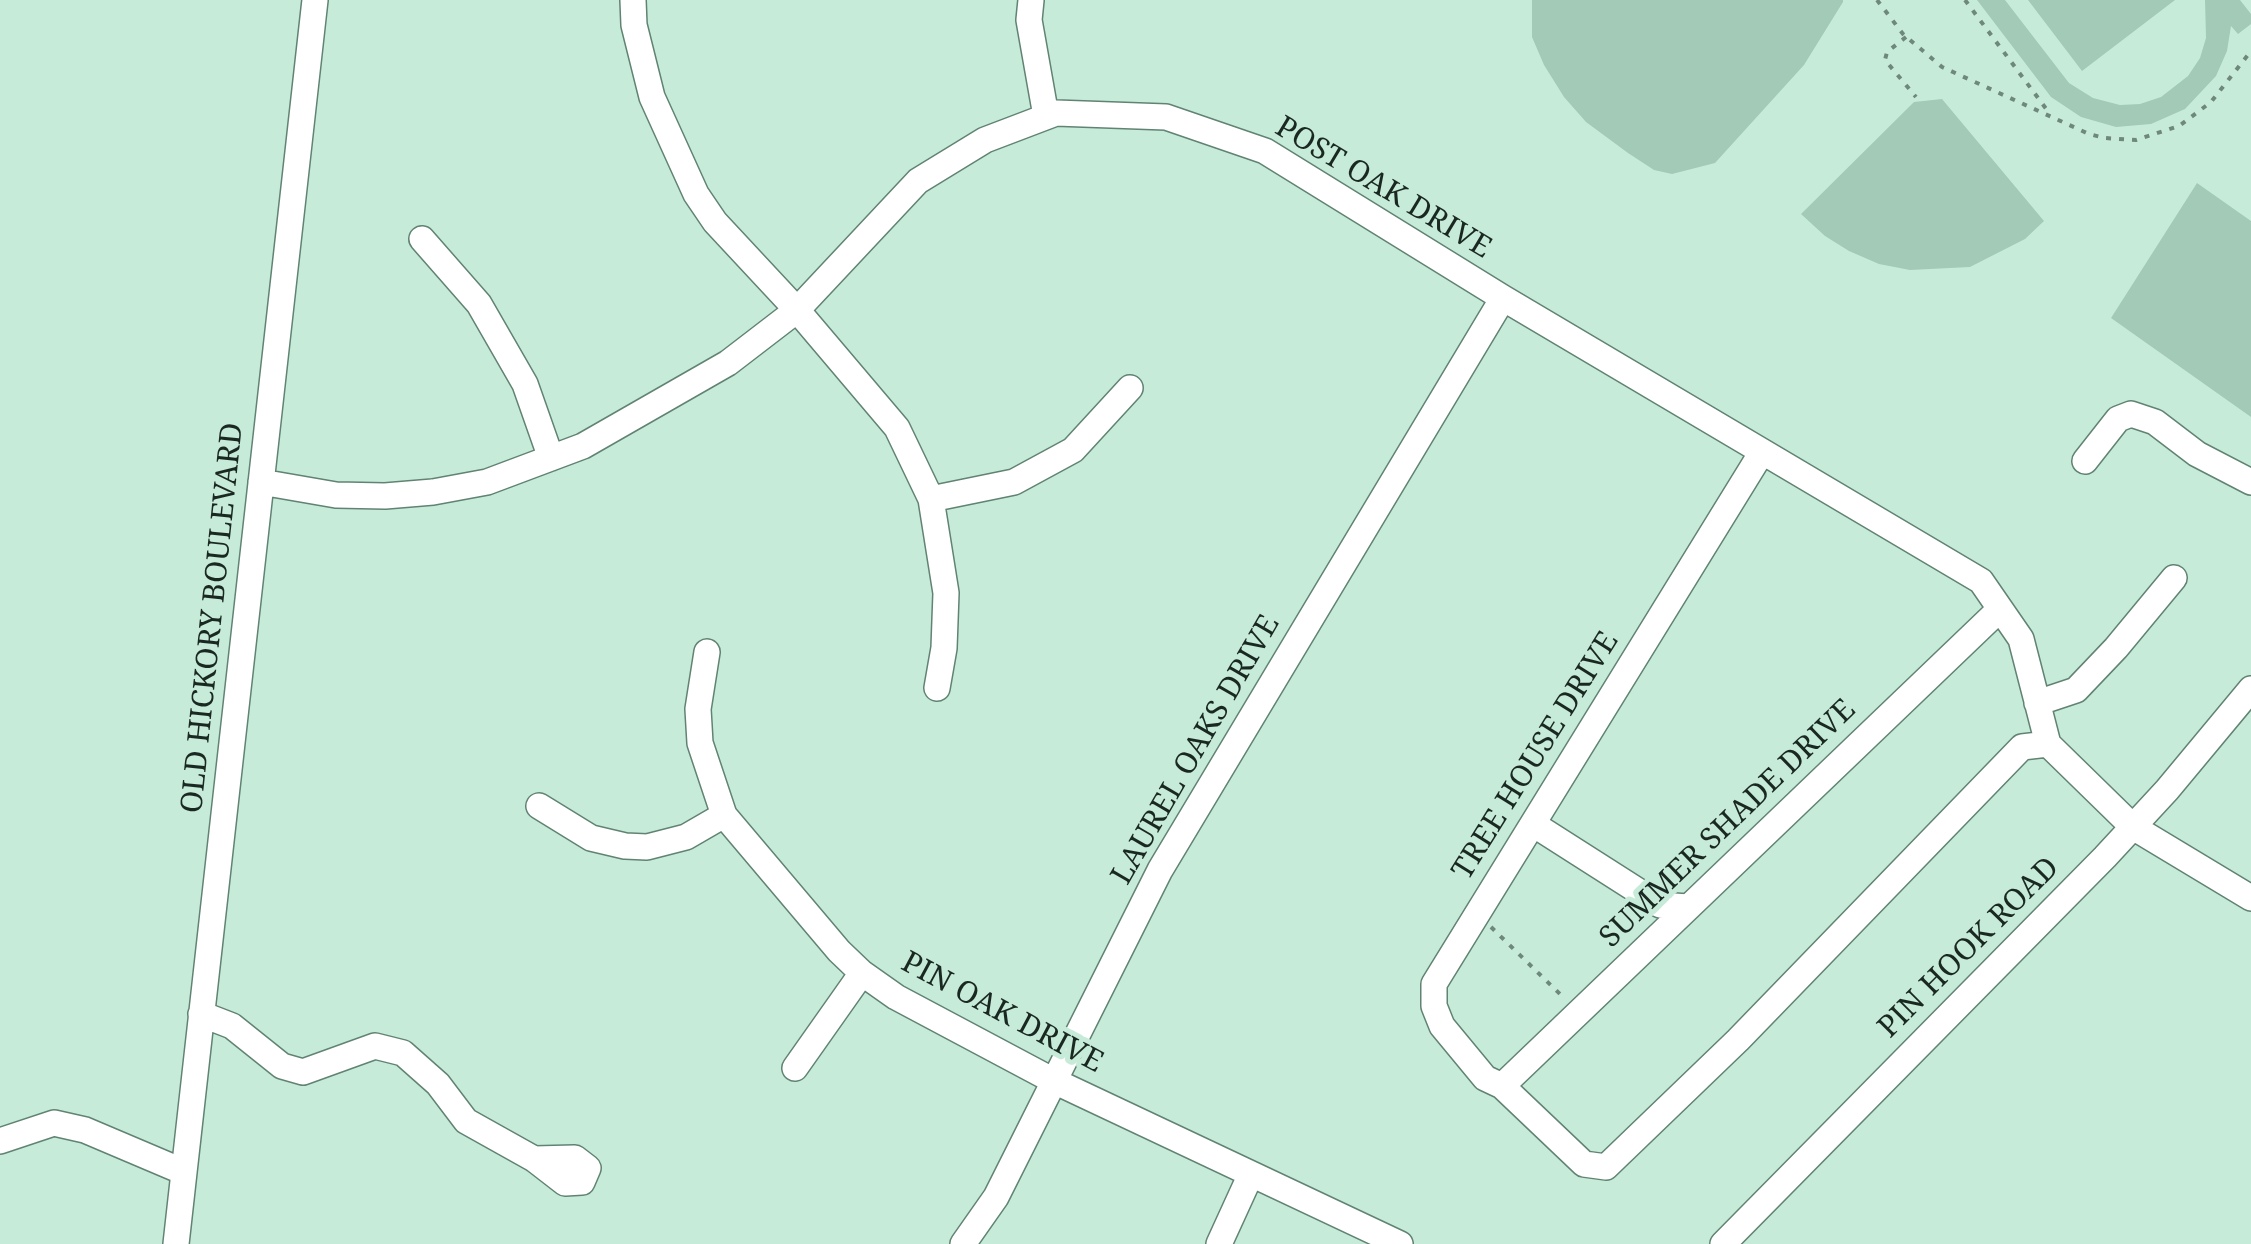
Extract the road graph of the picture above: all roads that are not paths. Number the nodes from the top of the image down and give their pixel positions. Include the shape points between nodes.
1 (315, 0) edge
2 (633, 0) edge
3 (1031, 0) edge
4 (1046, 116) junction
5 (422, 239) dead end
6 (1503, 298) junction
7 (797, 310) junction
8 (1130, 388) dead end
9 (1762, 452) junction
10 (551, 458) junction
11 (2084, 462) dead end
12 (260, 482) junction
13 (2251, 482) edge
14 (930, 499) junction
15 (2174, 578) dead end
16 (2000, 609) junction
17 (707, 652) dead end
18 (938, 688) dead end
19 (2251, 689) edge
20 (2037, 704) junction
21 (2048, 744) junction
22 (540, 806) dead end
23 (724, 814) junction
24 (1533, 824) junction
25 (2132, 827) junction
26 (2251, 898) edge
27 (1688, 907) junction
28 (862, 973) junction
29 (201, 1014) junction
30 (794, 1068) dead end
31 (1052, 1080) junction
32 (1502, 1086) junction
33 (0, 1141) edge
34 (534, 1159) dead end
35 (184, 1172) junction
36 (1251, 1174) junction
37 (176, 1244) edge
38 (963, 1244) edge
39 (1219, 1244) edge
40 (1400, 1244) edge
41 (1723, 1244) edge

1 - 12 street, OLD HICKORY BOULEVARD
2 - 7 street via 652,97 696,194
3 - 4 street
4 - 6 street, POST OAK DRIVE via 1166,116 1264,152
4 - 7 street, POST OAK DRIVE via 985,140 918,181
5 - 10 street via 479,304 525,384
6 - 9 street, POST OAK DRIVE
6 - 31 street, LAUREL OAKS DRIVE via 1160,870
7 - 10 street, POST OAK DRIVE via 728,363
7 - 14 street via 897,428
8 - 14 street via 1073,450 1014,482
9 - 16 street, POST OAK DRIVE via 1980,581
9 - 24 street, TREE HOUSE DRIVE
10 - 12 street, POST OAK DRIVE via 487,482 401,495 336,495
11 - 13 street via 2118,419 2131,414
12 - 29 street, OLD HICKORY BOULEVARD
14 - 18 street via 946,593
15 - 20 street via 2076,690
16 - 20 street, POST OAK DRIVE via 2020,639
16 - 27 street, SUMMER SHADE DRIVE
17 - 23 street, PIN OAK DRIVE via 700,744
19 - 25 street, PIN HOOK ROAD
20 - 21 street, POST OAK DRIVE
21 - 25 street, POST OAK DRIVE
21 - 32 street, TREE HOUSE DRIVE via 2022,747 1606,1167 1584,1164
22 - 23 street via 592,838 624,846 686,837
23 - 28 street, PIN OAK DRIVE
24 - 27 street via 1660,905
24 - 32 street, TREE HOUSE DRIVE via 1434,984 1442,1026 1485,1078
25 - 26 street, POST OAK DRIVE
25 - 41 street, PIN HOOK ROAD
27 - 32 street, SUMMER SHADE DRIVE
28 - 30 street
28 - 31 street, PIN OAK DRIVE
29 - 34 street via 232,1026 282,1066 303,1072 375,1046 403,1053 466,1121
29 - 35 street, OLD HICKORY BOULEVARD
31 - 36 street, PIN OAK DRIVE
31 - 38 street, LAUREL OAKS DRIVE via 996,1197
33 - 35 street via 54,1124 86,1130
35 - 37 street, OLD HICKORY BOULEVARD
36 - 39 street
36 - 40 street, PIN OAK DRIVE

